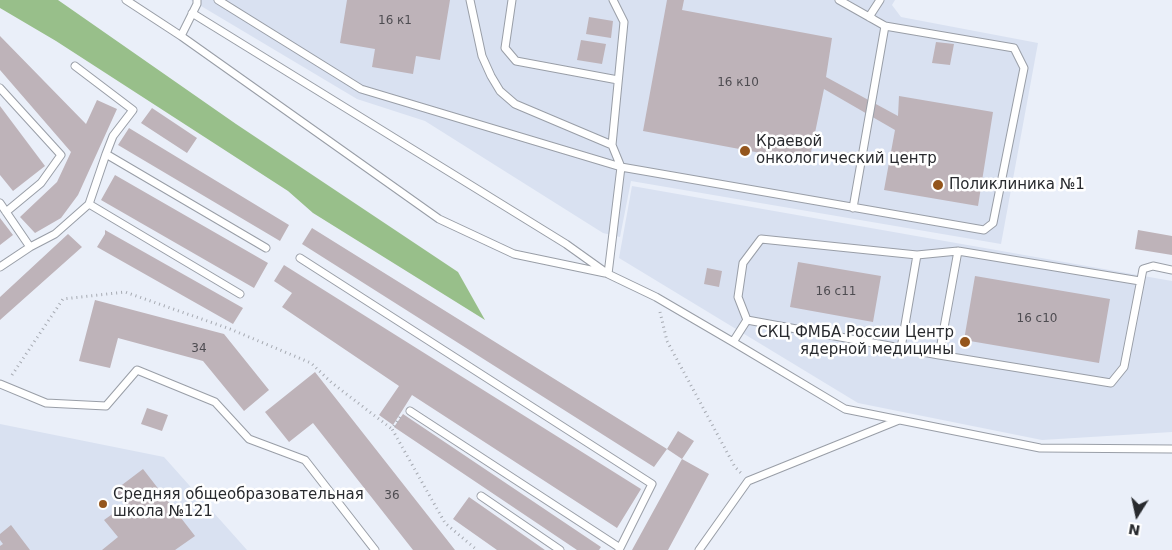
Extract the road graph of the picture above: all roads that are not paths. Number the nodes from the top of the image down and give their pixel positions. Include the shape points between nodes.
1 (126, 0) edge
2 (197, 0) edge
3 (218, 0) edge
4 (470, 0) edge
5 (512, 0) edge
6 (613, 0) edge
7 (839, 0) edge
8 (880, 0) edge
9 (192, 13) junction
10 (869, 17) junction
11 (885, 26) junction
12 (181, 36) junction
13 (75, 66) dead end
14 (618, 80) junction
15 (0, 88) edge
16 (612, 145) junction
17 (106, 154) junction
18 (621, 167) junction
19 (0, 203) edge
20 (89, 204) junction
21 (853, 208) junction
22 (6, 212) junction
23 (30, 247) junction
24 (266, 248) dead end
25 (958, 251) junction
26 (917, 255) junction
27 (300, 258) dead end
28 (0, 267) edge
29 (1172, 270) edge
30 (608, 274) junction
31 (1140, 281) junction
32 (240, 294) dead end
33 (747, 320) junction
34 (733, 342) junction
35 (902, 348) junction
36 (939, 355) junction
37 (0, 384) edge
38 (410, 411) road end
39 (899, 420) junction
40 (1172, 450) edge
41 (481, 496) dead end
42 (619, 549) edge
43 (375, 550) edge
44 (560, 550) edge
45 (699, 550) edge

1 - 12 lane
2 - 9 lane
3 - 18 lane via 361,89
4 - 16 lane via 482,56 500,91 515,104
5 - 14 lane via 505,48 516,61
6 - 14 lane via 624,22
7 - 10 lane
8 - 10 lane
9 - 12 lane
9 - 30 lane via 566,244
10 - 11 lane
11 - 21 lane
11 - 21 lane via 1014,48 1024,68 994,223 984,230
12 - 30 lane via 439,219 514,254
13 - 17 lane via 133,110 113,136
14 - 16 lane
15 - 22 lane via 61,155 41,183
16 - 18 lane
17 - 20 lane
17 - 24 lane
18 - 21 lane
18 - 30 lane
19 - 22 lane
20 - 23 lane via 55,234
20 - 32 lane
22 - 23 lane
23 - 28 lane
25 - 26 lane
25 - 31 lane
25 - 36 lane
26 - 33 lane via 761,239 743,264 738,297
26 - 35 lane
27 - 42 lane via 652,484
29 - 31 lane via 1153,266 1143,269
30 - 34 lane
31 - 36 lane via 1124,367 1111,383
33 - 34 lane
33 - 35 lane
34 - 39 lane via 844,409
35 - 36 lane
37 - 43 lane via 46,403 106,406 137,370 215,402 249,439 306,460
38 - 42 lane
39 - 40 lane via 1040,448
39 - 45 lane via 748,481
41 - 44 lane

